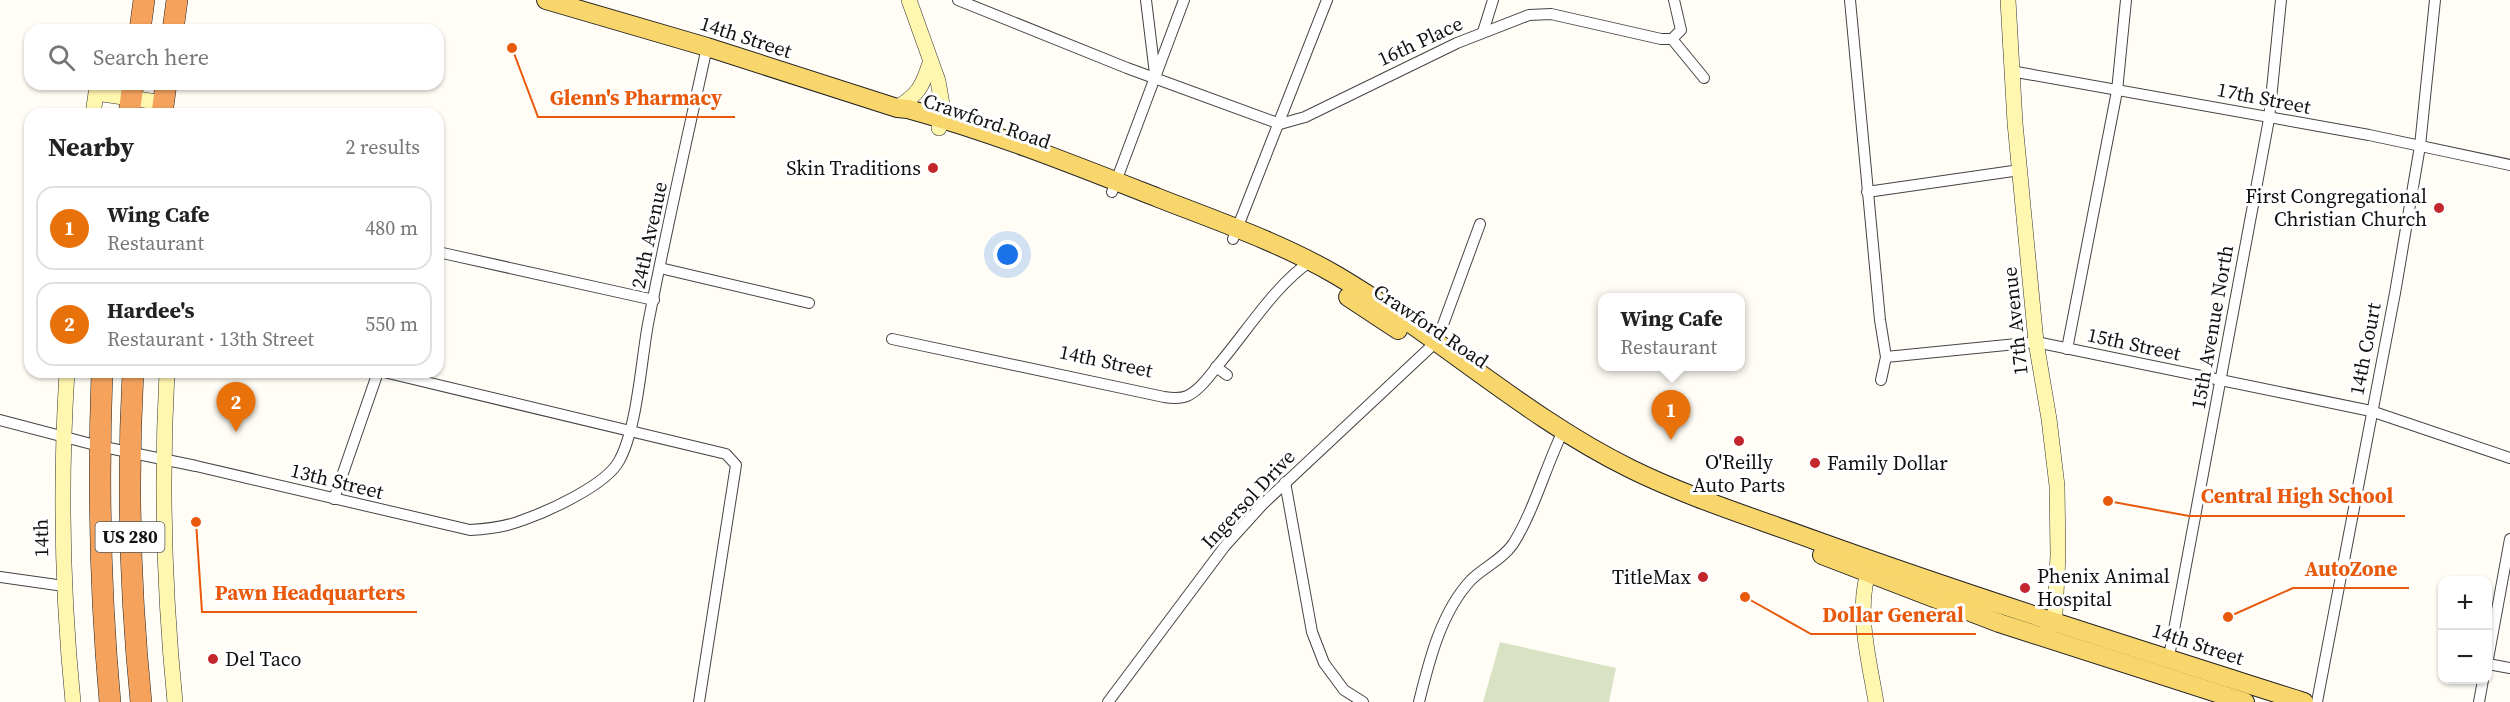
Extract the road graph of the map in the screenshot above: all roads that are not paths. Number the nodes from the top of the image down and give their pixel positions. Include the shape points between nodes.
1 (144, 0) edge
2 (177, 0) edge
3 (546, 0) edge
4 (909, 0) edge
5 (958, 0) edge
6 (1146, 0) edge
7 (1184, 0) edge
8 (1327, 0) edge
9 (1493, 0) edge
10 (1674, 0) edge
11 (1850, 0) edge
12 (2008, 0) edge
13 (2126, 0) edge
14 (2281, 0) edge
15 (2435, 0) edge
16 (141, 24) edge
17 (174, 24) edge
18 (1483, 32) junction
19 (1672, 39) junction
20 (707, 47) junction
21 (930, 63) junction
22 (2011, 71) junction
23 (1156, 78) junction
24 (1704, 78) dead end
25 (940, 90) junction
26 (2117, 91) junction
27 (131, 99) edge
28 (164, 100) edge
29 (94, 108) edge
30 (897, 108) junction
31 (2269, 119) junction
32 (939, 121) junction
33 (1280, 124) junction
34 (970, 126) junction
35 (2420, 146) junction
36 (2510, 165) edge
37 (2020, 170) junction
38 (1114, 186) junction
39 (1868, 192) junction
40 (1480, 224) dead end
41 (1235, 234) junction
42 (444, 253) edge
43 (1306, 264) junction
44 (660, 268) junction
45 (654, 300) junction
46 (808, 303) dead end
47 (892, 339) dead end
48 (2036, 342) junction
49 (1433, 345) junction
50 (2067, 349) junction
51 (1886, 357) junction
52 (1216, 368) junction
53 (1227, 375) dead end
54 (67, 378) edge
55 (102, 378) edge
56 (133, 378) edge
57 (167, 378) edge
58 (376, 378) edge
59 (409, 378) edge
60 (1881, 380) dead end
61 (2221, 380) junction
62 (2372, 411) junction
63 (0, 420) edge
64 (631, 431) junction
65 (1561, 436) junction
66 (64, 437) junction
67 (99, 446) junction
68 (130, 453) junction
69 (2510, 458) edge
70 (164, 460) junction
71 (1285, 482) junction
72 (334, 499) junction
73 (2510, 538) edge
74 (1870, 567) junction
75 (0, 577) edge
76 (64, 586) junction
77 (2048, 628) junction
78 (2492, 632) edge
79 (2492, 665) edge
80 (2168, 667) junction
81 (2510, 668) edge
82 (2482, 684) edge
83 (73, 702) edge
84 (110, 702) edge
85 (141, 702) edge
86 (175, 702) edge
87 (699, 702) edge
88 (1108, 702) edge
89 (1363, 702) edge
90 (1419, 702) edge
91 (1876, 702) edge
92 (2246, 702) edge
93 (2304, 702) edge
94 (2317, 702) edge
95 (2479, 702) edge

1 - 16 highway
2 - 17 highway
3 - 20 main road, 14th Street
4 - 21 street
5 - 23 street
6 - 23 street
7 - 23 street
8 - 33 street
9 - 18 street
10 - 19 street via 1680,30
11 - 39 street
12 - 22 street, 17th Avenue
13 - 26 street
14 - 31 street, 15th Avenue North
15 - 35 street, 14th Court
18 - 19 street, 16th Place via 1540,13
18 - 33 street, 16th Place via 1305,117
19 - 24 street
20 - 30 main road, 14th Street
20 - 44 street, 24th Avenue
21 - 25 street
21 - 30 street via 915,96
21 - 32 street via 930,84
22 - 26 street, 17th Street
22 - 37 street, 17th Avenue
23 - 33 street
23 - 38 street
25 - 32 street via 943,110
25 - 34 street
26 - 31 street, 17th Street
26 - 50 street
27 - 28 street
27 - 29 street via 96,93
30 - 32 main road, Crawford Road via 906,116
31 - 35 street, 17th Street
31 - 61 street, 15th Avenue North
32 - 34 main road, Crawford Road
32 - 38 main road, Crawford Road via 996,146
33 - 41 street
34 - 38 main road, Crawford Road
35 - 36 street, 17th Street
35 - 62 street, 14th Court
37 - 39 street
37 - 48 street, 17th Avenue
38 - 41 main road, Crawford Road
39 - 51 street
40 - 49 street
41 - 43 main road, Crawford Road
42 - 45 street
43 - 49 main road, Crawford Road
43 - 52 street, 14th Street
44 - 45 street, 24th Avenue
44 - 46 street
45 - 64 street, 24th Avenue
47 - 52 street, 14th Street via 1175,398 1197,389
48 - 50 street, 15th Street
48 - 51 street, 15th Street
48 - 77 street, 17th Avenue via 2057,486 2055,613
49 - 65 main road, Crawford Road
49 - 71 street, Ingersol Drive
50 - 61 street, 15th Street
51 - 60 street
52 - 53 street
54 - 66 street, 14th
55 - 67 highway, US 280
56 - 68 highway, US 280
57 - 70 street
58 - 72 street
59 - 64 street
61 - 62 street, 15th Street
61 - 80 street, 15th Avenue North
62 - 69 street, 15th Street
62 - 94 street, 14th Court
63 - 66 street, 13th Street
64 - 72 street, 13th Street via 619,461 603,478 523,520 492,529 470,530
64 - 87 street via 726,454 736,465
65 - 74 main road, Crawford Road via 1618,475 1670,498
65 - 90 street via 1514,543 1472,579 1458,597 1442,628
66 - 67 street, 13th Street
66 - 76 street, 14th
67 - 68 street, 13th Street
67 - 84 highway, US 280 via 101,593
68 - 70 street, 13th Street
68 - 85 highway, US 280 via 132,589
70 - 72 street, 13th Street
70 - 86 street via 164,544
71 - 88 street, Ingersol Drive via 1225,546
71 - 89 street via 1312,632 1324,663 1344,690
73 - 78 street
74 - 77 main road, 14th Street via 1999,622
74 - 91 street via 1864,599 1865,629
75 - 76 street
76 - 83 street, 14th
77 - 80 main road, 14th Street
79 - 81 street
80 - 92 main road, 14th Street
80 - 93 main road, 14th Street
82 - 95 street

